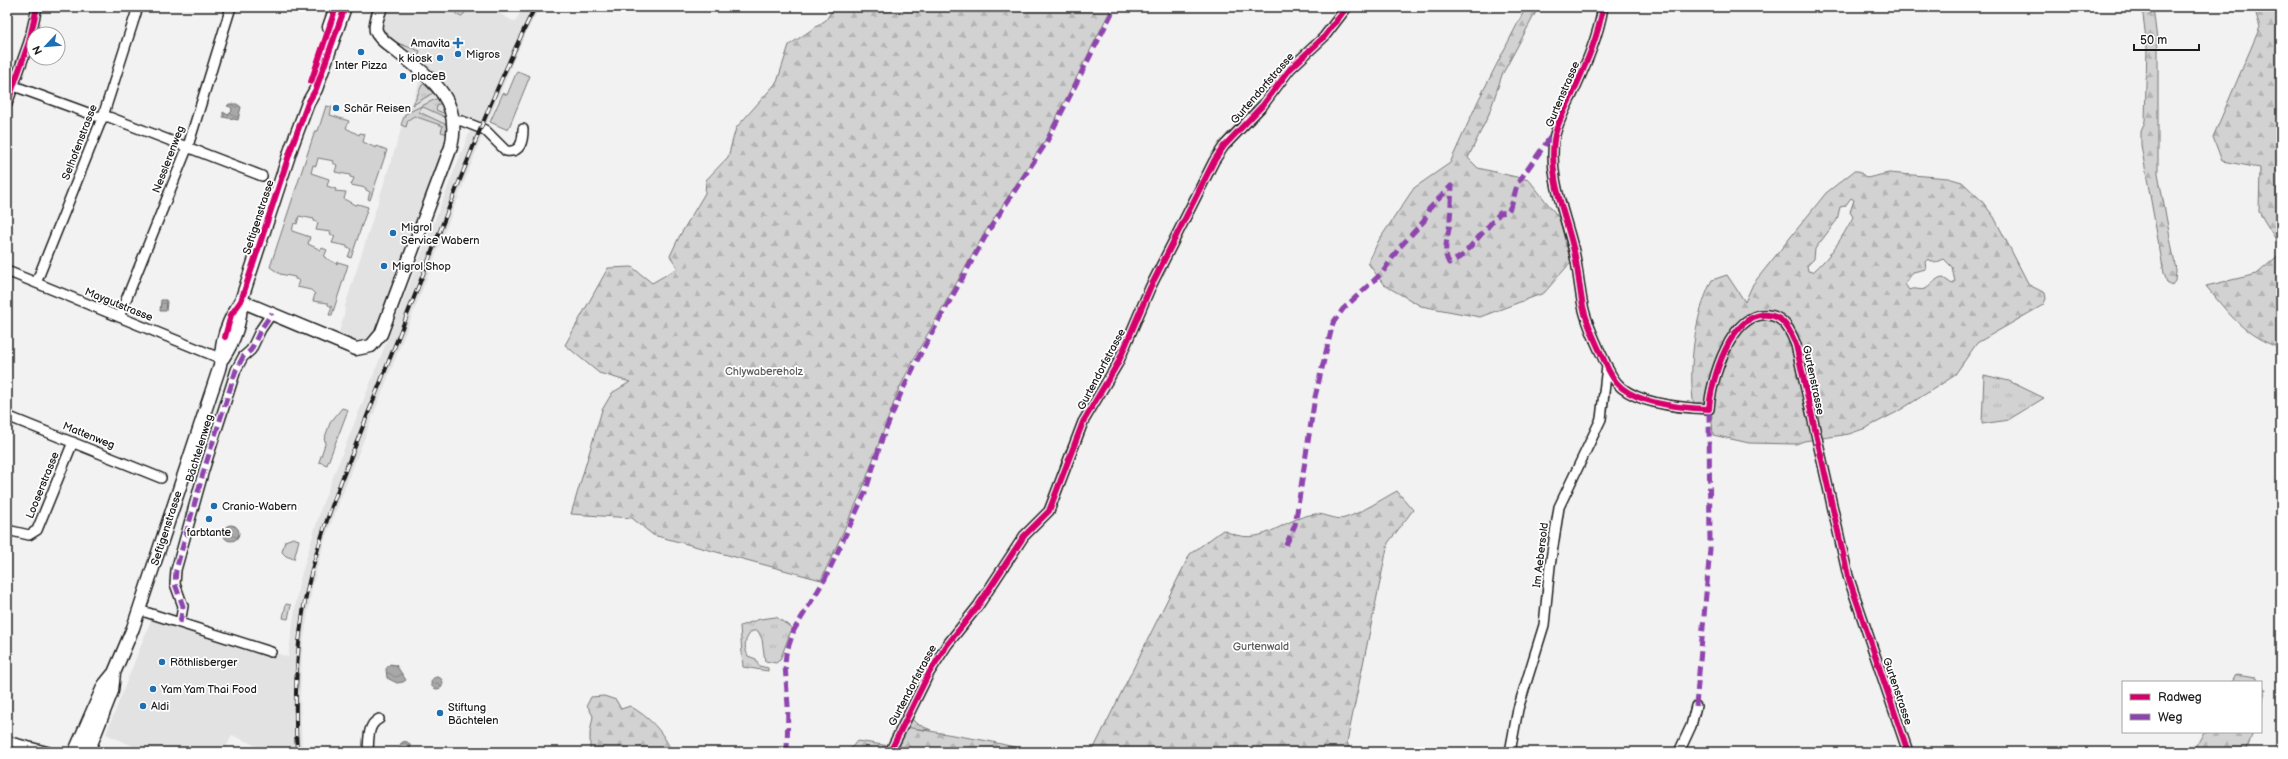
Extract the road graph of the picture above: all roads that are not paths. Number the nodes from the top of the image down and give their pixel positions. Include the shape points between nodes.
1 (37, 7) edge
2 (138, 7) edge
3 (231, 7) edge
4 (336, 7) edge
5 (345, 7) edge
6 (381, 7) edge
7 (1347, 7) edge
8 (1603, 7) edge
9 (14, 86) junction
10 (308, 103) junction
11 (7, 104) edge
12 (103, 116) junction
13 (454, 121) junction
14 (523, 129) dead end
15 (188, 146) junction
16 (262, 176) dead end
17 (7, 271) edge
18 (36, 283) junction
19 (241, 301) junction
20 (272, 313) junction
21 (119, 317) junction
22 (222, 359) junction
23 (1607, 366) junction
24 (7, 416) edge
25 (73, 442) junction
26 (162, 478) dead end
27 (7, 530) edge
28 (139, 610) junction
29 (180, 623) junction
30 (271, 652) dead end
31 (1696, 706) dead end
32 (379, 719) dead end
33 (7, 741) edge
34 (81, 751) edge
35 (50, 752) edge
36 (368, 752) edge
37 (890, 752) edge
38 (1510, 752) edge
39 (1679, 752) edge
40 (1908, 752) edge

1 - 9 street via 29,42
2 - 12 street, Selhofenstrasse
3 - 15 street, Nesslerenweg
4 - 10 main road, Seftigenstrasse via 309,87
5 - 10 main road, Seftigenstrasse via 316,89
6 - 13 main road via 376,25 378,35 435,86 449,104
7 - 37 street, Gurtendorfstrasse via 1324,37 1290,69 1263,105 1224,146 1214,161 1150,288 1118,363 1084,422 1049,511 1024,536 978,606 947,645 929,673
8 - 23 street, Gurtenstrasse via 1600,28 1557,130 1553,161 1558,194 1573,247 1583,307
9 - 11 street
9 - 12 street via 96,116
10 - 19 main road, Seftigenstrasse
12 - 15 street
12 - 18 street, Selhofenstrasse
13 - 14 street via 462,121 485,130 506,151 514,151 520,147
13 - 20 main road via 451,146 381,334 375,344 364,349 351,348
15 - 16 street
15 - 21 street, Nesslerenweg
17 - 18 street, Maygutstrasse
18 - 21 street, Maygutstrasse
19 - 20 main road
19 - 22 main road, Seftigenstrasse via 231,315 223,341
20 - 29 street, Bächtelenweg via 251,350 243,357 236,370 204,470 175,577 183,606
21 - 22 street, Maygutstrasse
22 - 28 main road, Seftigenstrasse
23 - 38 street, Im Aebersold via 1600,419 1559,507 1544,625 1518,709
23 - 40 street, Gurtenstrasse via 1621,388 1639,397 1678,407 1709,409 1712,387 1726,349 1743,324 1766,314 1778,318 1788,328 1796,345 1850,582
24 - 25 street, Mattenweg
25 - 26 street, Mattenweg
25 - 27 street, Looserstrasse via 37,530 29,535
28 - 29 street
28 - 34 main road, Seftigenstrasse via 114,673 104,685
29 - 30 street
31 - 39 street via 1691,726
32 - 36 street via 374,721 370,729
33 - 35 street

